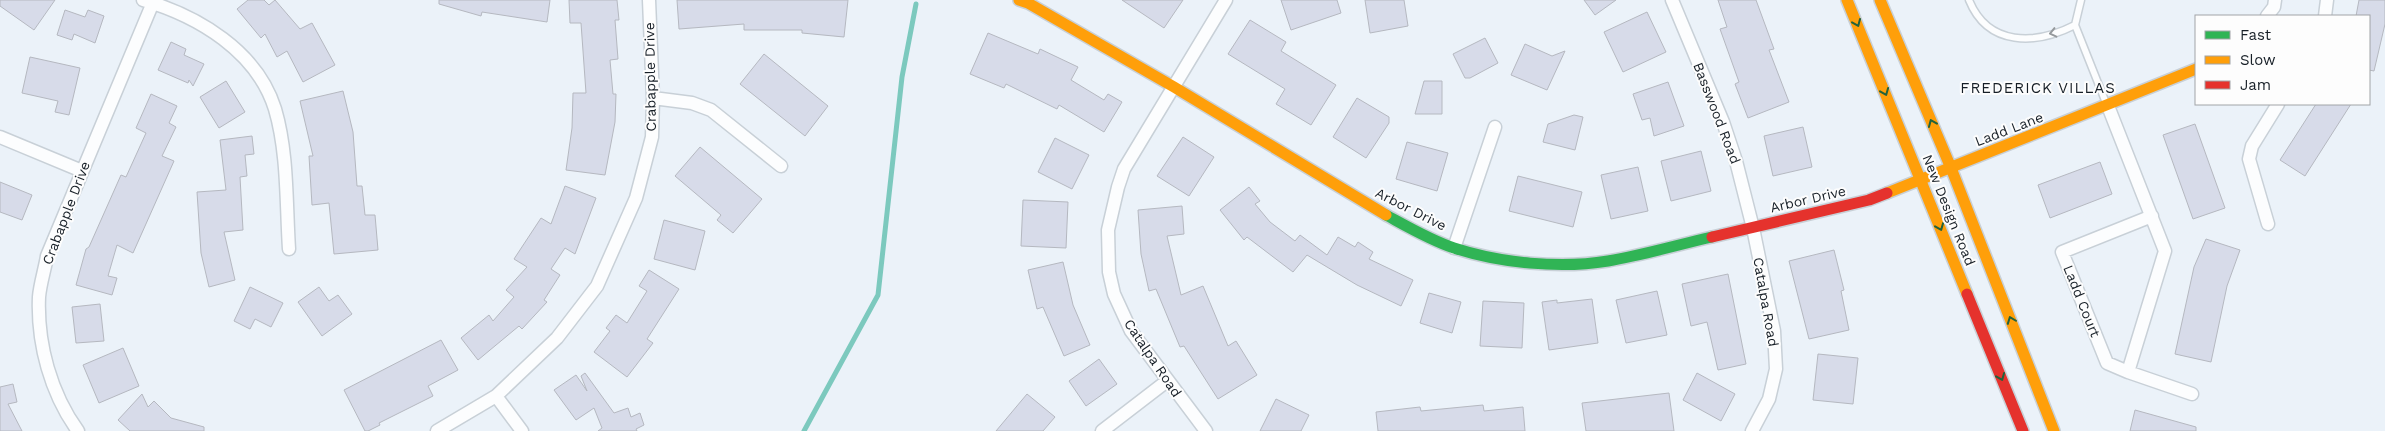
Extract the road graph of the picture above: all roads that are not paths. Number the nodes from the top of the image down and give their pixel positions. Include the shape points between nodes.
1 (649, 0) edge
2 (1019, 0) edge
3 (1226, 0) edge
4 (1672, 0) edge
5 (1847, 0) edge
6 (1880, 0) edge
7 (1969, 0) edge
8 (2081, 0) edge
9 (2275, 0) edge
10 (2327, 0) edge
11 (150, 1) edge
12 (2268, 15) edge
13 (2325, 15) edge
14 (2075, 25) junction
15 (2195, 69) edge
16 (1174, 87) junction
17 (653, 98) junction
18 (2277, 105) edge
19 (2108, 106) junction
20 (1495, 127) dead end
21 (0, 137) edge
22 (781, 166) dead end
23 (1951, 168) junction
24 (82, 171) junction
25 (1922, 181) junction
26 (2152, 216) junction
27 (2268, 224) dead end
28 (1753, 228) junction
29 (1454, 248) junction
30 (289, 249) dead end
31 (2128, 372) junction
32 (1167, 381) junction
33 (2192, 394) dead end
34 (496, 396) junction
35 (78, 431) edge
36 (437, 431) edge
37 (522, 431) edge
38 (1102, 431) edge
39 (1206, 431) edge
40 (1752, 431) edge
41 (2023, 431) edge
42 (2054, 431) edge

1 - 17 street, Crabapple Drive
2 - 16 street, Arbor Drive
3 - 16 street
4 - 28 street, Basswood Road via 1736,161
5 -> 25 street, New Design Road
23 -> 6 street, New Design Road
14 -> 7 lane via 2058,33 2012,38 1995,32 1982,22
8 - 14 lane
9 - 12 street
10 - 13 street
11 - 24 street, Crabapple Drive
11 - 30 street via 206,27 248,61 263,83 275,109 282,148
14 - 19 lane
15 - 19 street, Ladd Lane
16 - 29 street, Arbor Drive via 1406,226
16 - 32 street, Catalpa Road via 1124,169 1112,208 1108,244 1109,272 1120,307 1132,332
17 - 22 street via 711,110
17 - 34 street, Crabapple Drive via 652,137 636,198 597,286 557,338
18 - 27 street via 2252,146 2250,159
19 - 23 street, Ladd Lane
19 - 26 street
20 - 29 street
21 - 24 street
23 - 25 street, Ladd Lane
42 -> 23 street, New Design Road
24 - 35 street, Crabapple Drive via 47,256 39,297 45,357 56,392
25 - 28 street, Arbor Drive via 1869,200
25 -> 41 street, New Design Road
26 - 31 street via 2165,251
26 - 31 street, Ladd Court via 2062,252 2107,363
28 - 29 street, Arbor Drive via 1607,261 1542,264
28 - 40 street, Catalpa Road via 1774,331 1776,369 1769,399
31 - 33 street, Ladd Court
32 - 38 street
32 - 39 street, Catalpa Road
34 - 36 street, Crabapple Drive
34 - 37 street

